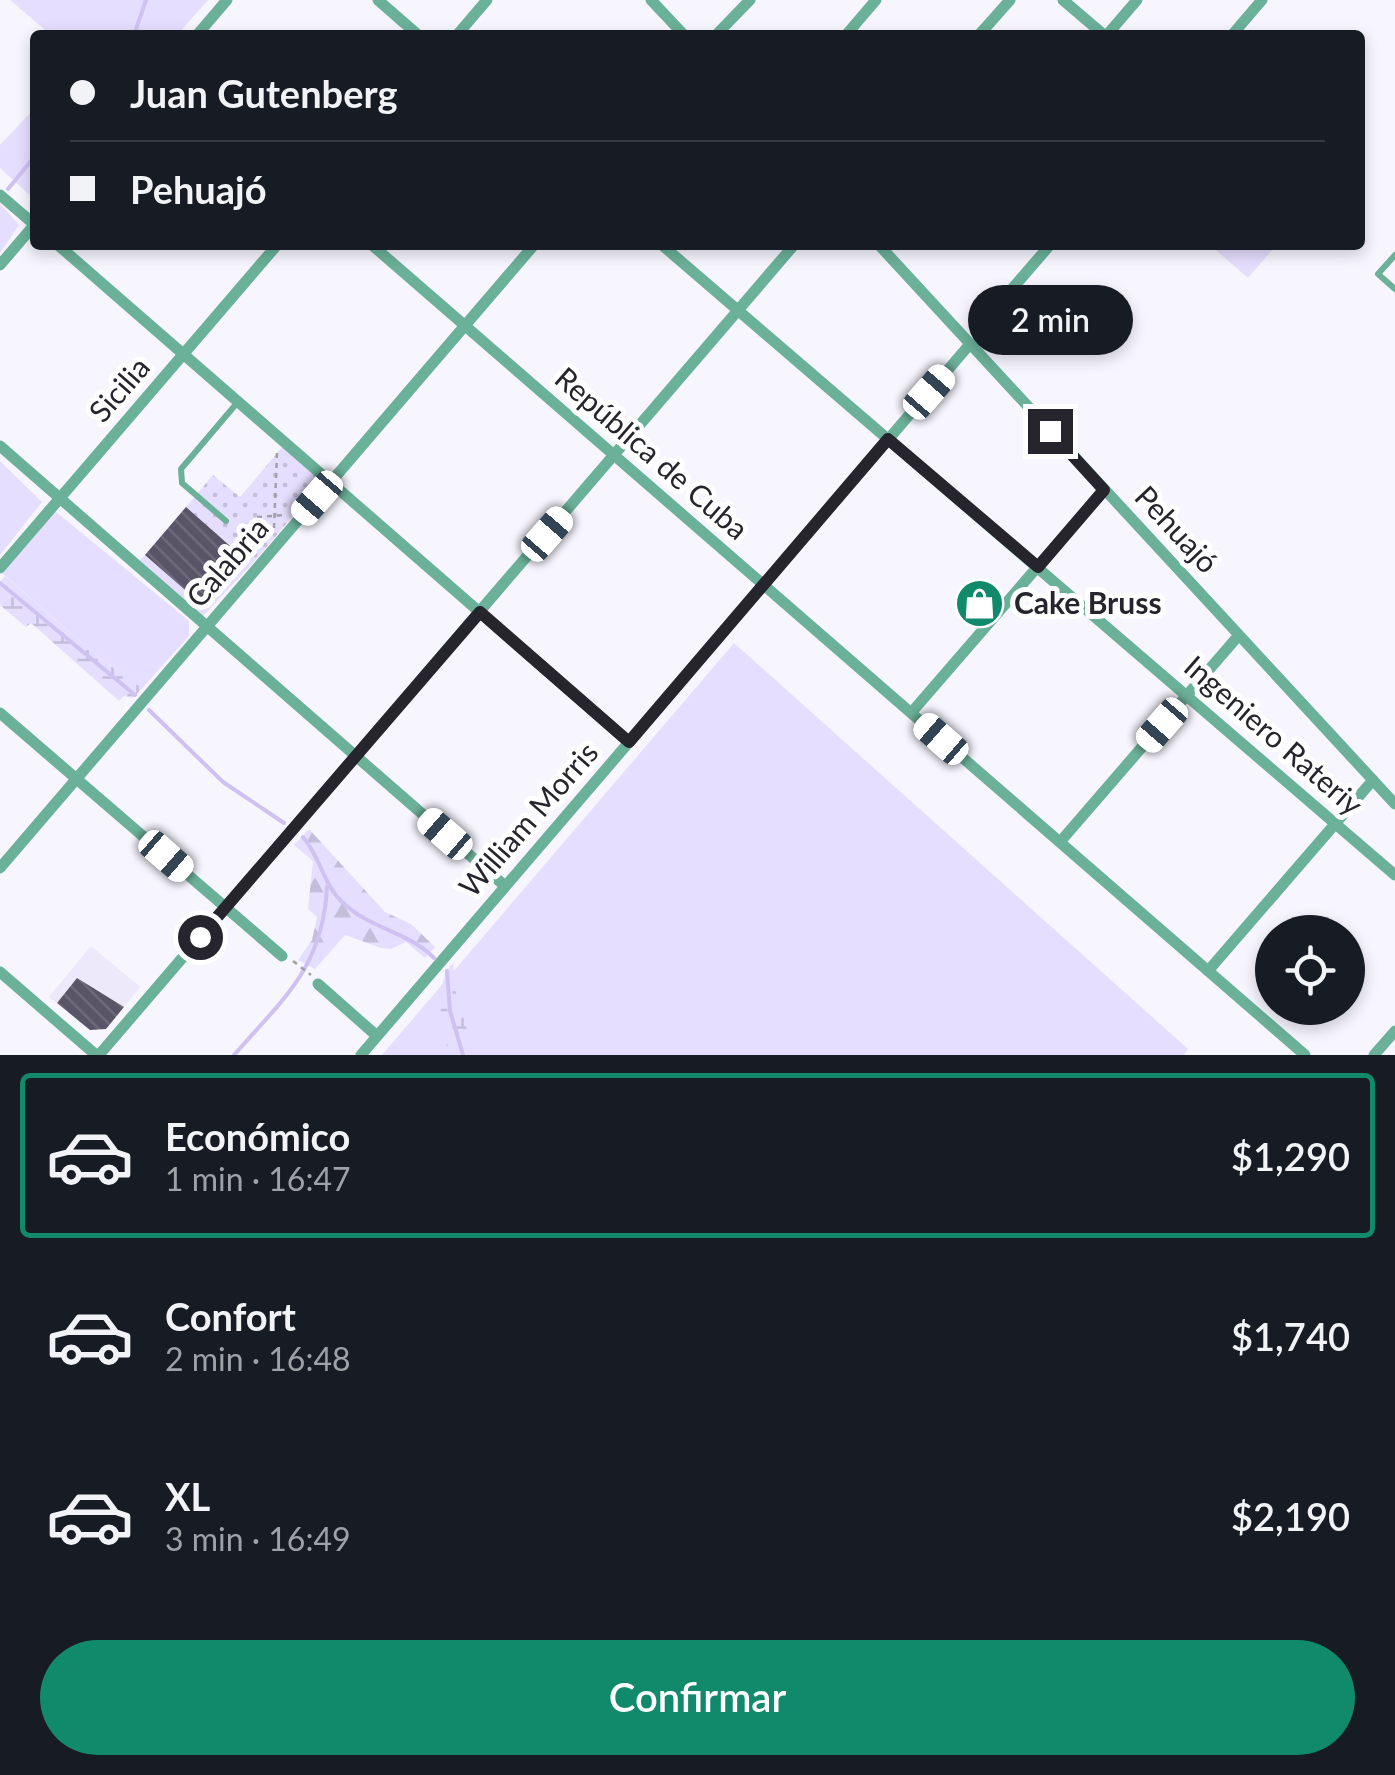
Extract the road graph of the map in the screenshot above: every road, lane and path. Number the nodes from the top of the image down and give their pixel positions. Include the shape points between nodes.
1 (227, 0) edge
2 (378, 0) edge
3 (487, 0) edge
4 (651, 0) edge
5 (750, 0) edge
6 (876, 0) edge
7 (1010, 0) edge
8 (1063, 0) edge
9 (1137, 0) edge
10 (1262, 0) edge
11 (201, 30) edge
12 (412, 30) edge
13 (461, 30) edge
14 (679, 30) edge
15 (721, 30) edge
16 (850, 30) edge
17 (983, 30) edge
18 (1099, 30) edge
19 (1110, 30) edge
20 (1236, 30) edge
21 (0, 195) edge
22 (30, 221) edge
23 (30, 231) edge
24 (64, 250) edge
25 (273, 250) edge
26 (378, 250) edge
27 (530, 250) edge
28 (668, 250) edge
29 (790, 250) edge
30 (884, 250) edge
31 (1046, 250) edge
32 (1395, 255) edge
33 (0, 265) edge
34 (1395, 289) edge
35 (998, 305) dead end
36 (739, 310) junction
37 (465, 326) junction
38 (970, 344) junction
39 (183, 354) junction
40 (238, 402) junction
41 (888, 439) junction
42 (0, 446) edge
43 (278, 452) dead end
44 (614, 456) junction
45 (331, 481) junction
46 (1104, 490) junction
47 (60, 498) junction
48 (303, 514) junction
49 (275, 516) junction
50 (257, 517) dead end
51 (226, 522) dead end
52 (271, 533) dead end
53 (1038, 567) junction
54 (0, 568) edge
55 (764, 585) junction
56 (480, 612) junction
57 (206, 626) junction
58 (1239, 635) junction
59 (1187, 696) junction
60 (0, 713) edge
61 (911, 713) junction
62 (629, 742) junction
63 (356, 756) junction
64 (76, 778) junction
65 (1372, 780) junction
66 (1395, 804) edge
67 (1335, 823) junction
68 (1060, 842) junction
69 (0, 868) edge
70 (1395, 874) edge
71 (505, 886) junction
72 (226, 907) junction
73 (282, 956) dead end
74 (302, 968) dead end
75 (1208, 971) junction
76 (0, 972) edge
77 (307, 972) dead end
78 (318, 984) dead end
79 (1395, 1030) edge
80 (377, 1036) junction
81 (98, 1055) edge
82 (361, 1055) edge
83 (1305, 1055) edge
84 (1374, 1055) edge

1 - 11 street
2 - 12 street
3 - 13 street
4 - 14 street
5 - 15 street
6 - 16 street
7 - 17 street
8 - 18 street
9 - 19 street
10 - 20 street
21 - 22 street
23 - 33 street
24 - 39 street
25 - 39 street, Sicilia
26 - 37 street, República de Cuba
27 - 37 street, Calabria
28 - 36 street, Ingeniero Rateriy
29 - 36 street
30 - 38 street, Pehuajó
31 - 35 street
32 - 34 lane via 1378,274
36 - 41 street, Ingeniero Rateriy
36 - 44 street
37 - 44 street, República de Cuba
37 - 45 street, Calabria
38 - 41 street, William Morris
38 - 46 street, Pehuajó
39 - 40 street
39 - 47 street, Sicilia
40 - 45 street
40 - 51 lane via 180,469
41 - 53 street, Ingeniero Rateriy
41 - 55 street, William Morris
42 - 47 street
43 - 49 path
44 - 55 street, República de Cuba
44 - 56 street
45 - 48 street, Calabria
45 - 56 street
46 - 53 street
46 - 58 street, Pehuajó
47 - 54 street, Sicilia
47 - 57 street
48 - 49 path
48 - 57 street, Calabria
49 - 50 path
49 - 52 path
53 - 59 street, Ingeniero Rateriy
53 - 61 street
55 - 61 street, República de Cuba
55 - 62 street, William Morris
56 - 62 street
56 - 63 street
57 - 63 street
57 - 64 street, Calabria
58 - 59 street
58 - 65 street, Pehuajó
59 - 67 street, Ingeniero Rateriy
59 - 68 street
60 - 64 street
61 - 68 street, República de Cuba
62 - 71 street, William Morris
63 - 71 street
63 - 72 street
64 - 69 street, Calabria
64 - 72 street
65 - 66 street, Pehuajó
65 - 67 street
67 - 70 street, Ingeniero Rateriy
67 - 75 street
68 - 75 street, República de Cuba
71 - 80 street, William Morris
72 - 73 street
72 - 81 street
74 - 77 path
75 - 83 street, República de Cuba
76 - 81 street
78 - 80 street
79 - 84 street
80 - 82 street, William Morris

